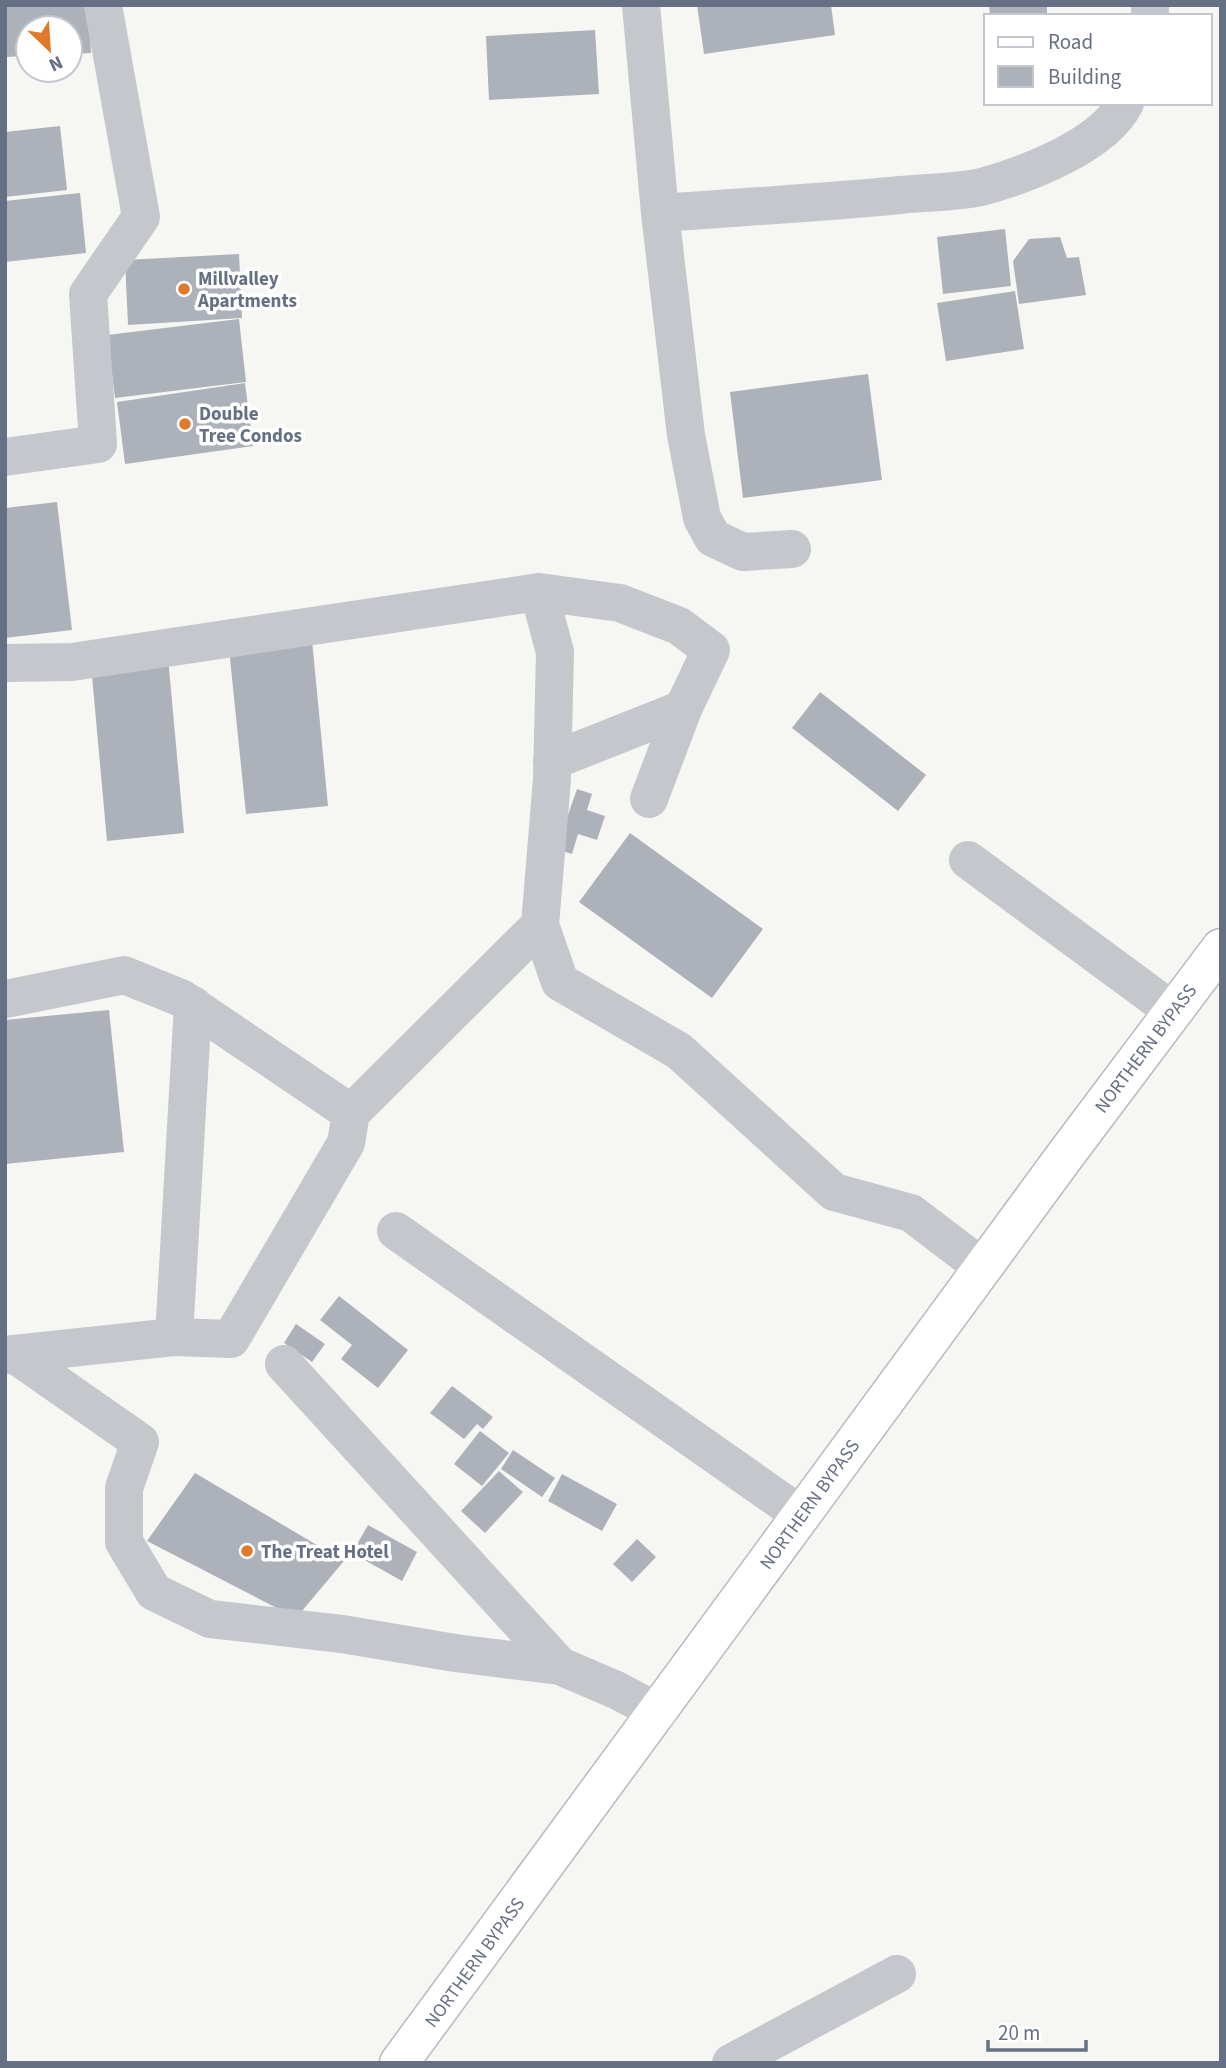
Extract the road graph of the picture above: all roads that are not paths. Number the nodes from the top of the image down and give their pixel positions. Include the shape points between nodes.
1 (103, 5) edge
2 (641, 5) edge
3 (1124, 105) edge
4 (660, 213) junction
5 (5, 457) edge
6 (792, 549) dead end
7 (538, 592) junction
8 (5, 663) edge
9 (683, 709) junction
10 (552, 761) junction
11 (649, 799) dead end
12 (968, 860) dead end
13 (540, 925) junction
14 (1221, 948) edge
15 (5, 999) edge
16 (193, 1005) junction
17 (1173, 1011) junction
18 (351, 1113) junction
19 (396, 1231) dead end
20 (982, 1267) junction
21 (174, 1337) junction
22 (9, 1355) edge
23 (284, 1364) dead end
24 (801, 1516) junction
25 (560, 1666) junction
26 (658, 1712) junction
27 (897, 1974) dead end
28 (399, 2063) edge
29 (731, 2063) edge

1 - 5 street via 141,218 88,294 98,444
2 - 4 street
3 - 4 street via 1086,142 1047,165 982,186
4 - 6 street via 686,435 702,518 713,538 743,552
7 - 8 street via 72,662
7 - 9 street via 620,603 679,626 711,650
7 - 10 street via 555,653
9 - 10 street
9 - 11 street
10 - 13 street
12 - 17 street
13 - 18 street
13 - 20 street via 560,982 680,1051 834,1192 911,1213
14 - 17 main road, NORTHERN BYPASS
15 - 16 street via 124,975
16 - 18 street
16 - 21 street
17 - 20 main road, NORTHERN BYPASS
18 - 21 street via 346,1143 231,1339
19 - 24 street
20 - 24 main road, NORTHERN BYPASS
21 - 22 street
22 - 25 street via 140,1442 124,1488 124,1542 154,1592 211,1619
23 - 25 street
24 - 26 main road, NORTHERN BYPASS
25 - 26 street
26 - 28 main road, NORTHERN BYPASS
27 - 29 street

